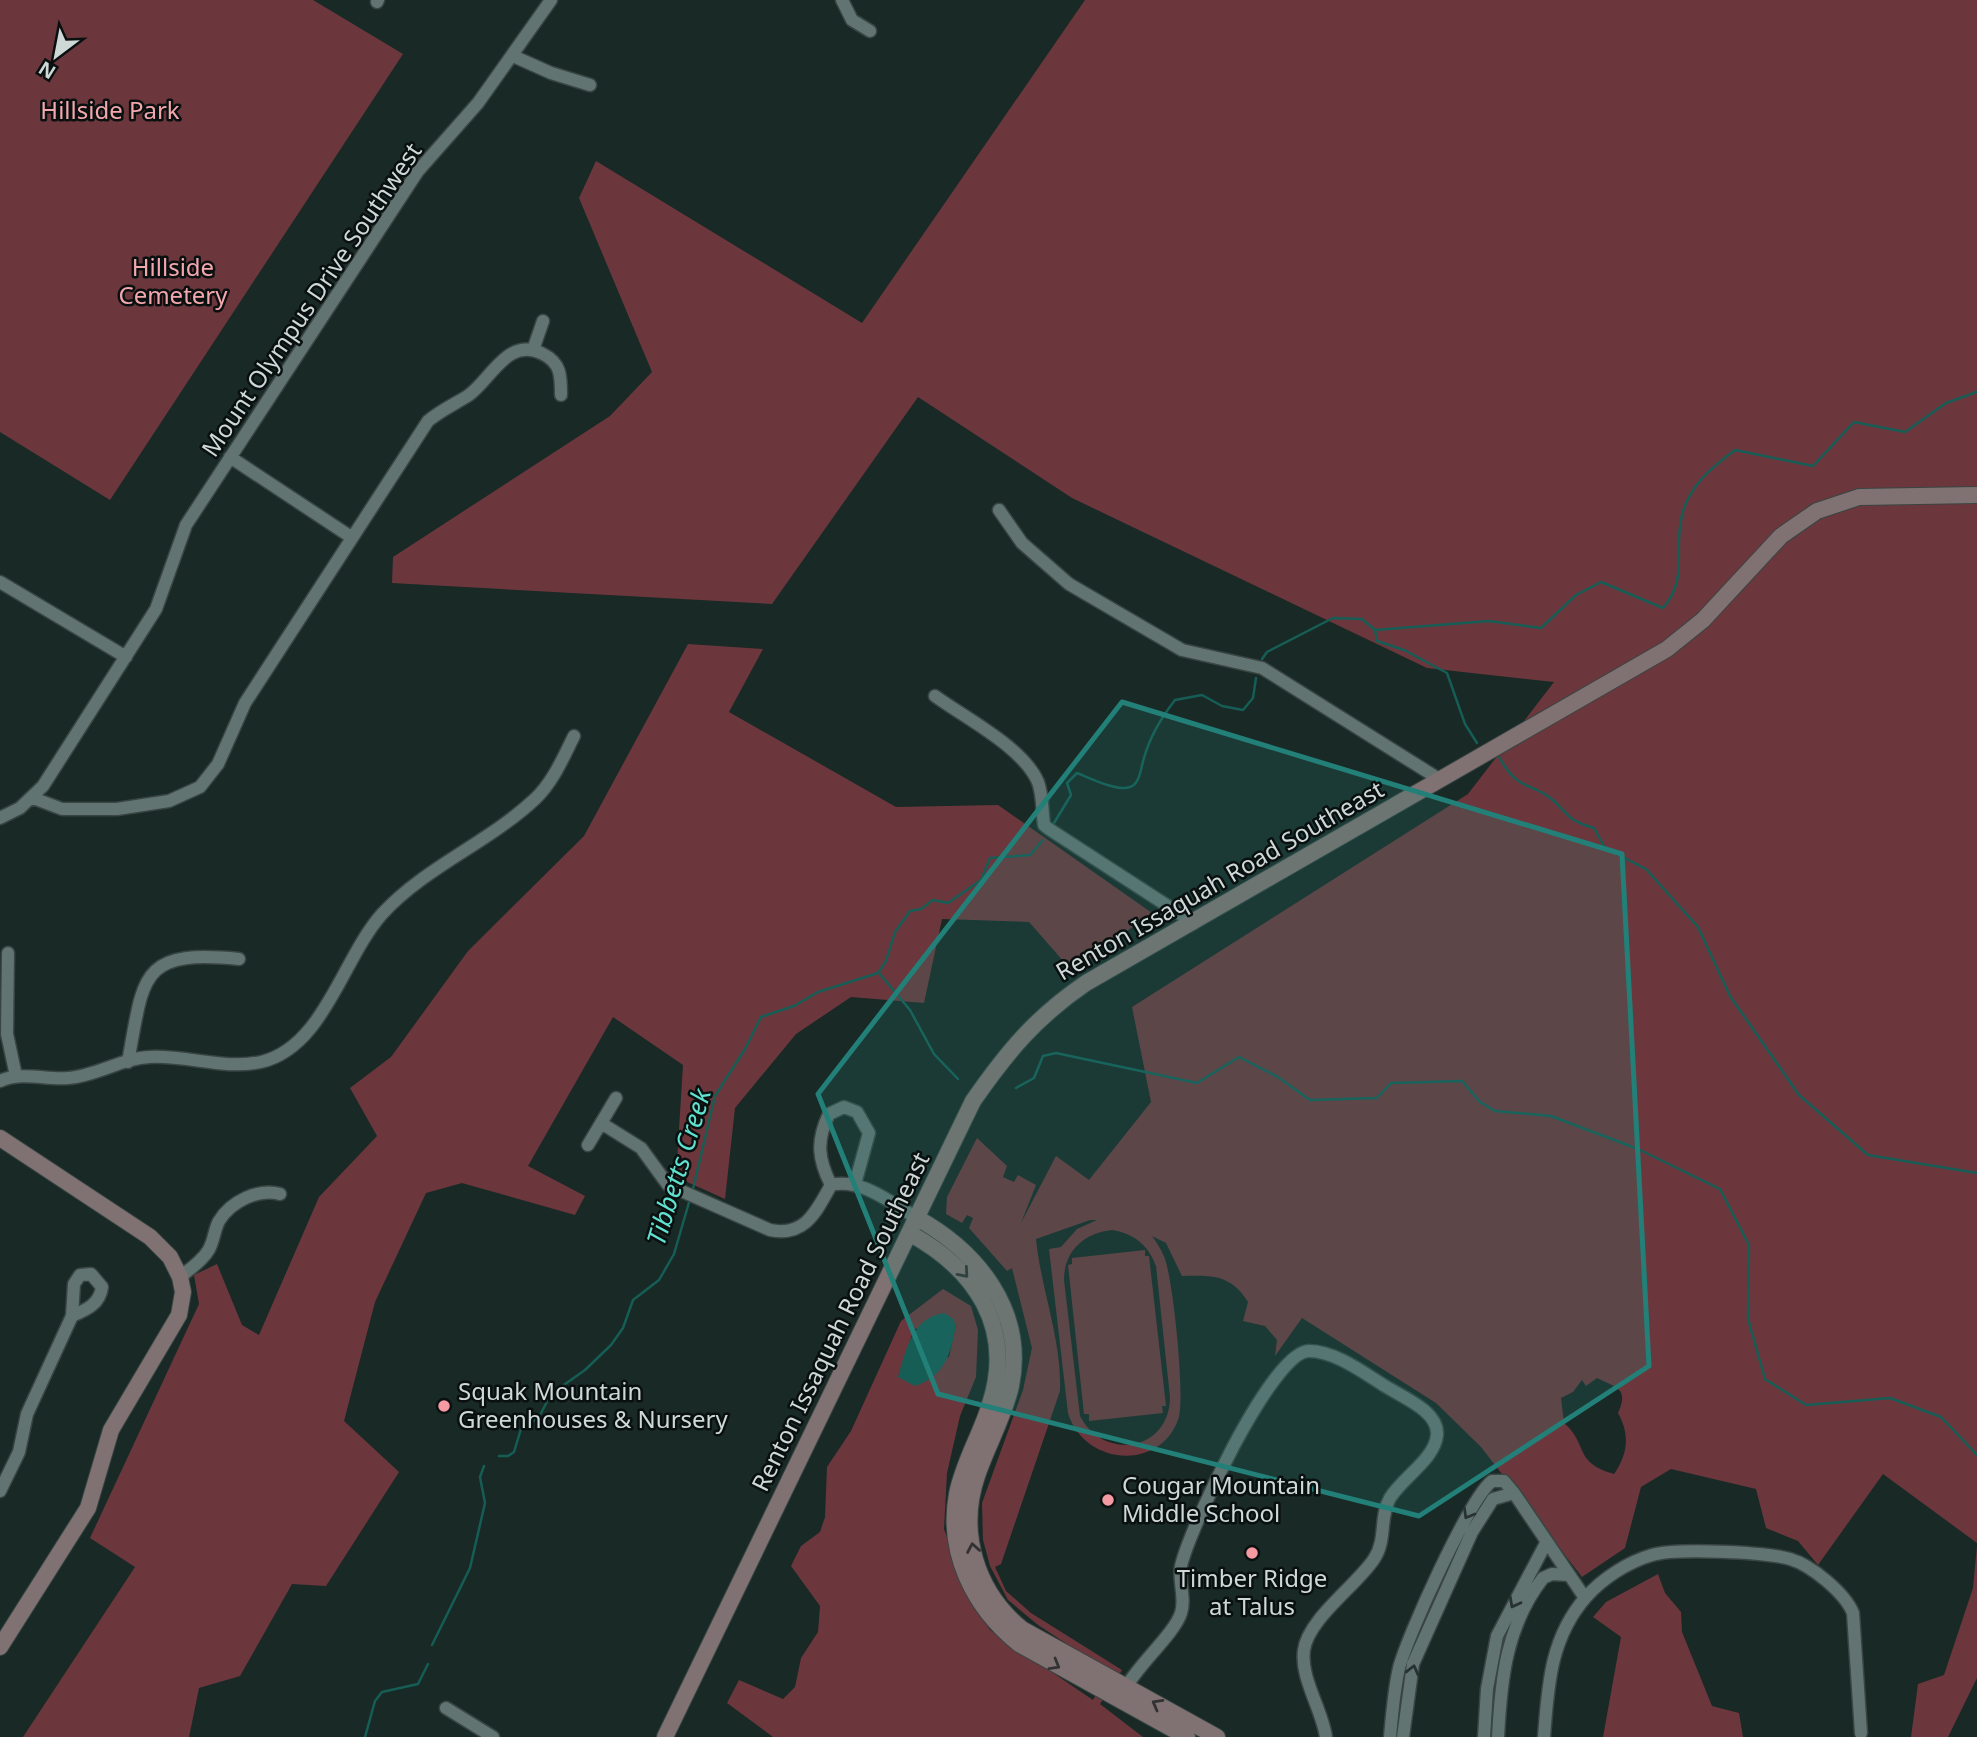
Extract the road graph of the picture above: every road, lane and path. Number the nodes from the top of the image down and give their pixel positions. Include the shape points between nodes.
1 (551, 0) edge
2 (842, 0) edge
3 (870, 30) dead end
4 (513, 56) junction
5 (590, 85) dead end
6 (543, 321) dead end
7 (533, 349) junction
8 (561, 395) dead end
9 (230, 457) junction
10 (1977, 495) edge
11 (999, 510) dead end
12 (351, 537) junction
13 (0, 582) edge
14 (127, 657) junction
15 (935, 696) dead end
16 (574, 736) dead end
17 (1439, 779) junction
18 (33, 798) junction
19 (0, 818) edge
20 (1194, 923) junction
21 (8, 953) dead end
22 (239, 959) dead end
23 (128, 1062) junction
24 (16, 1076) junction
25 (0, 1081) edge
26 (615, 1098) dead end
27 (601, 1123) junction
28 (0, 1138) edge
29 (588, 1145) dead end
30 (855, 1184) junction
31 (831, 1185) junction
32 (280, 1194) dead end
33 (913, 1226) junction
34 (180, 1277) junction
35 (72, 1316) dead end
36 (0, 1491) edge
37 (1514, 1493) junction
38 (1546, 1543) junction
39 (1569, 1575) junction
40 (1585, 1598) junction
41 (0, 1647) edge
42 (1122, 1693) junction
43 (446, 1708) dead end
44 (1862, 1736) edge
45 (493, 1737) edge
46 (665, 1737) edge
47 (1186, 1737) edge
48 (1217, 1737) edge
49 (1326, 1737) edge
50 (1390, 1737) edge
51 (1403, 1737) edge
52 (1484, 1737) edge
53 (1497, 1737) edge
54 (1544, 1737) edge

1 - 4 street, Mount Olympus Drive Southwest
2 - 3 street via 847,14
4 - 5 street
4 - 9 street, Mount Olympus Drive Southwest via 418,171
6 - 7 street
7 - 8 street via 558,366
7 - 12 street via 513,352 470,394 428,421
9 - 12 street
9 - 14 street, Mount Olympus Drive Southwest via 186,526 156,609
10 - 17 main road, Renton Issaquah Road Southeast via 1859,497 1800,520 1762,553 1703,620 1667,649
11 - 17 street via 1023,544 1069,584 1182,650 1262,668
12 - 18 street via 245,703 218,764 200,787 169,801 117,809 62,809
13 - 14 street
14 - 18 street, Mount Olympus Drive Southwest
15 - 20 street via 1010,749 1031,770 1039,785 1044,825
16 - 23 street via 535,799 420,881 381,915 354,951 317,1022 291,1048 271,1059 247,1064 159,1057
17 - 20 main road, Renton Issaquah Road Southeast
18 - 19 street
20 - 33 main road, Renton Issaquah Road Southeast via 1065,997 1011,1046 973,1101
21 - 24 street via 7,1034
22 - 23 street via 181,957 157,969 142,993
23 - 24 street via 68,1078
24 - 25 street
26 - 27 street
27 - 29 street
27 - 31 street via 641,1148 668,1185 770,1230 787,1231 810,1221
28 - 34 main road via 149,1237 170,1256
30 - 31 street
30 - 31 street via 869,1133 857,1112 844,1107 829,1114 818,1147
30 - 33 street
32 - 34 street via 270,1191 232,1207 219,1221 209,1250
33 - 42 main road via 970,1279 987,1308 995,1336 994,1390 955,1509 956,1544 967,1580 987,1612 1019,1644
33 - 46 main road, Renton Issaquah Road Southeast
34 - 41 main road via 179,1315 111,1430 88,1508
35 - 36 street via 27,1413 19,1452
37 - 38 street
37 -> 50 street via 1504,1481 1492,1482 1462,1524 1400,1666
51 -> 37 street via 1413,1664 1472,1532 1493,1499
38 - 39 street
38 -> 52 street via 1497,1636
39 - 40 street
39 - 53 street via 1543,1578 1511,1635 1501,1675
40 - 44 street via 1613,1574 1652,1555 1682,1550 1783,1557 1800,1563 1845,1597 1853,1613
40 - 54 street via 1568,1622 1552,1661
42 - 47 main road
48 -> 42 main road
42 - 49 street via 1178,1619 1183,1603 1182,1564 1219,1472 1284,1367 1308,1351 1359,1370 1424,1410 1437,1434 1432,1449 1389,1499 1376,1557 1312,1629 1305,1644 1304,1661
43 - 45 street

